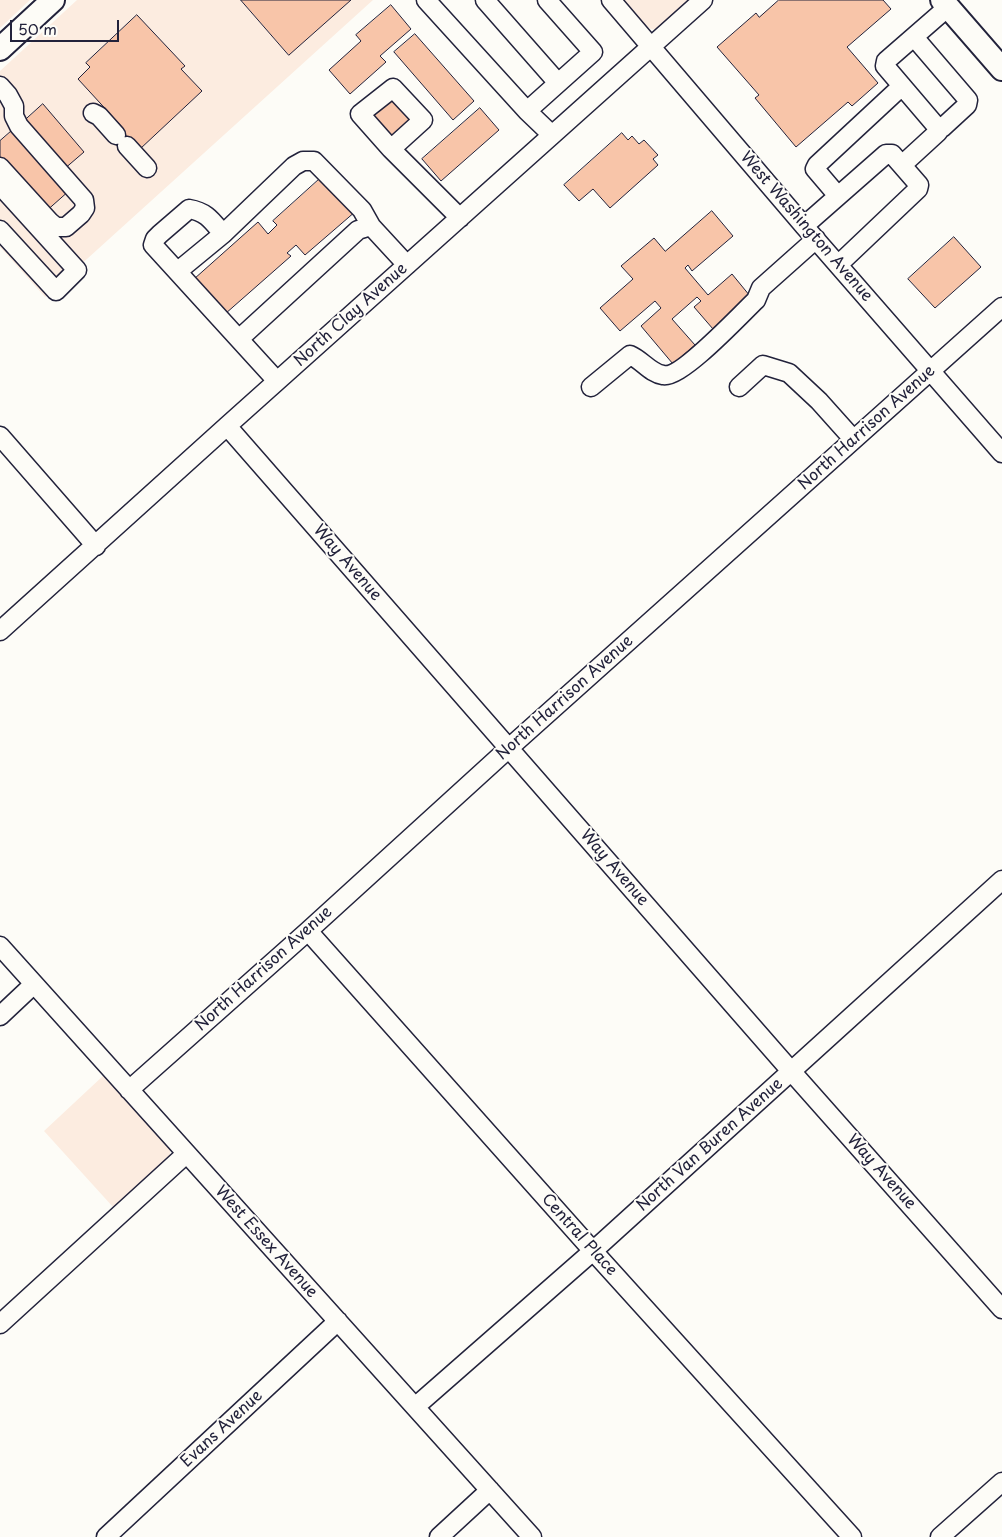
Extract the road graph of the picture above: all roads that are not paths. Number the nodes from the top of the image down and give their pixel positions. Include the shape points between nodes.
1 (53, 0) edge
2 (426, 0) edge
3 (485, 0) edge
4 (547, 0) edge
5 (611, 0) edge
6 (703, 0) edge
7 (945, 3) edge
8 (914, 37) junction
9 (651, 46) junction
10 (0, 49) edge
11 (1002, 69) edge
12 (558, 83) junction
13 (0, 86) edge
14 (902, 86) junction
15 (528, 111) junction
16 (93, 113) dead end
17 (937, 127) junction
18 (552, 135) junction
19 (391, 149) dead end
20 (902, 165) junction
21 (0, 167) edge
22 (147, 168) dead end
23 (838, 196) junction
24 (4, 197) edge
25 (460, 218) junction
26 (371, 226) junction
27 (804, 226) junction
28 (0, 230) edge
29 (223, 234) junction
30 (816, 239) junction
31 (839, 264) junction
32 (407, 265) junction
33 (178, 271) junction
34 (1002, 307) edge
35 (240, 339) junction
36 (930, 371) junction
37 (277, 381) junction
38 (591, 387) dead end
39 (739, 387) dead end
40 (227, 426) junction
41 (0, 436) edge
42 (853, 440) junction
43 (1002, 453) edge
44 (96, 546) junction
45 (0, 631) edge
46 (509, 748) junction
47 (1002, 880) edge
48 (308, 930) junction
49 (0, 946) edge
50 (34, 984) junction
51 (0, 1016) edge
52 (792, 1071) junction
53 (129, 1090) junction
54 (186, 1154) junction
55 (593, 1251) junction
56 (1002, 1309) edge
57 (338, 1321) junction
58 (0, 1324) edge
59 (415, 1407) junction
60 (1002, 1482) edge
61 (490, 1490) junction
62 (106, 1537) edge
63 (439, 1537) edge
64 (532, 1537) edge
65 (852, 1537) edge
66 (940, 1537) edge

1 - 10 main road
2 - 15 street
3 - 12 street
4 - 12 street via 593,52
5 - 9 street, West Washington Avenue
6 - 9 street, North Clay Avenue
7 - 8 street
7 - 11 main road
8 - 14 street via 886,61 885,66
8 - 17 street via 968,100 967,105 942,128
9 - 18 street, North Clay Avenue
9 - 27 street, West Washington Avenue
12 - 15 street
13 - 21 street via 14,106 19,126 84,200 82,214 66,227 56,227
14 - 17 street
14 - 23 street via 817,165 815,169
15 - 18 street
16 - 22 street
17 - 20 street via 938,132
18 - 25 street, North Clay Avenue
19 - 25 street
20 - 23 street via 892,154 886,154
20 - 31 street via 920,185 918,189
23 - 27 street
24 - 28 street via 77,270 56,291
25 - 32 street, North Clay Avenue
26 - 29 street via 362,210 314,160 294,166
26 - 32 street
26 - 35 street via 358,230
27 - 30 street, West Washington Avenue
29 - 33 street
29 - 33 street via 206,214 189,209 160,234 154,245
30 - 31 street, West Washington Avenue
30 - 38 street via 761,288 756,300 695,358 672,375 665,376 650,370 630,355
31 - 36 street, West Washington Avenue
32 - 37 street, North Clay Avenue
33 - 35 street
34 - 36 street, North Harrison Avenue
35 - 37 street
36 - 42 street, North Harrison Avenue
36 - 43 street, West Washington Avenue
37 - 40 street, North Clay Avenue
39 - 42 street via 763,364 789,373
40 - 44 street, North Clay Avenue
40 - 46 street, Way Avenue
41 - 44 street
42 - 46 street, North Harrison Avenue
44 - 45 street, North Clay Avenue
46 - 48 street, North Harrison Avenue
46 - 52 street, Way Avenue
47 - 52 street, North Van Buren Avenue
48 - 53 street, North Harrison Avenue
48 - 55 street, Central Place
49 - 50 street, West Essex Avenue
50 - 51 street
50 - 53 street, West Essex Avenue
52 - 55 street, North Van Buren Avenue
52 - 56 street, Way Avenue
53 - 54 street, West Essex Avenue
54 - 57 street, West Essex Avenue
54 - 58 street
55 - 59 street, North Van Buren Avenue
55 - 65 street, Central Place
57 - 59 street, West Essex Avenue
57 - 62 street, Evans Avenue
59 - 61 street, West Essex Avenue
60 - 66 street
61 - 63 street
61 - 64 street, West Essex Avenue

